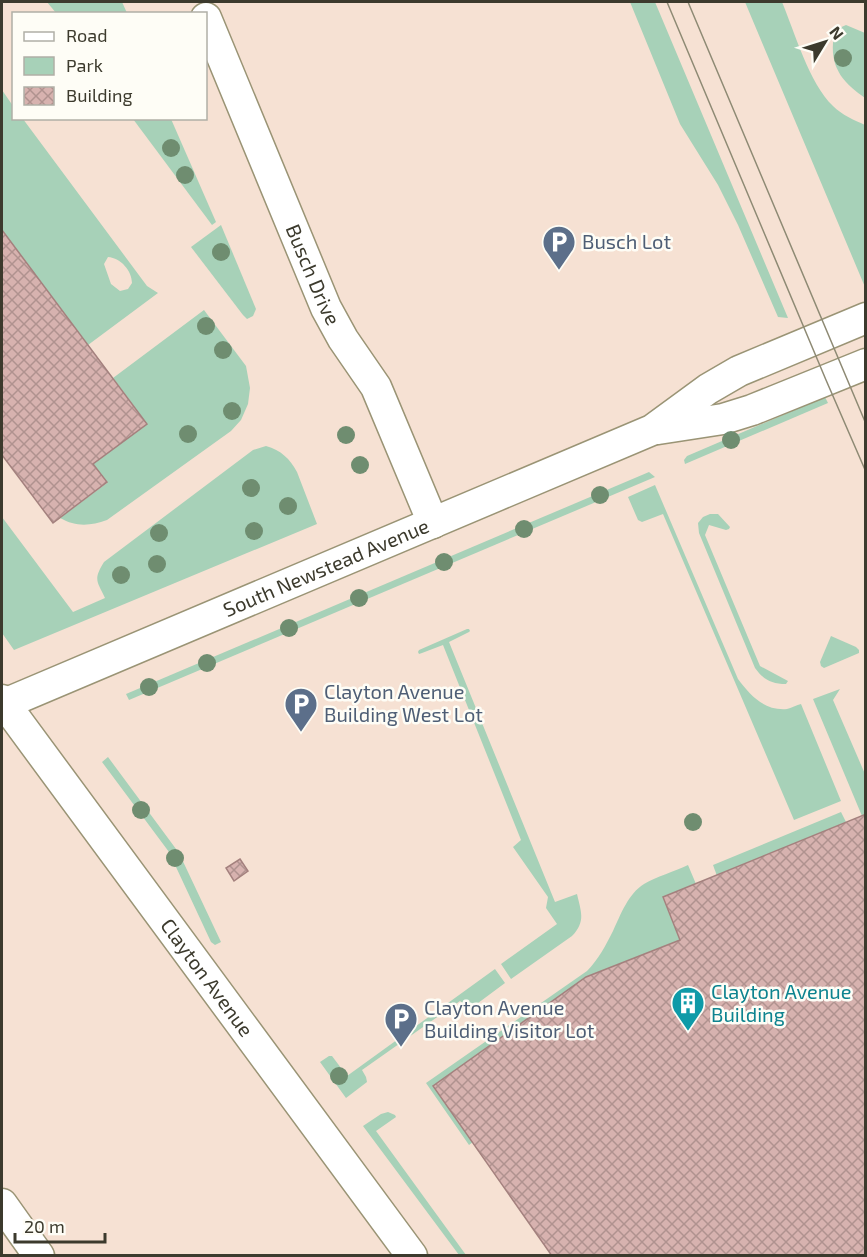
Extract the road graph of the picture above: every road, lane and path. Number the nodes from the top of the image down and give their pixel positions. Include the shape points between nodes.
1 (207, 20) edge
2 (866, 318) edge
3 (866, 364) edge
4 (652, 429) junction
5 (433, 523) junction
6 (3, 703) edge
7 (2, 1204) edge
8 (39, 1256) edge
9 (412, 1256) edge

1 - 5 street, Busch Drive via 326,308 376,387
2 - 4 street, South Newstead Avenue via 739,371
3 - 4 street, South Newstead Avenue via 723,419
4 - 5 street, South Newstead Avenue
5 - 6 street, South Newstead Avenue
6 - 9 street, Clayton Avenue
7 - 8 street

